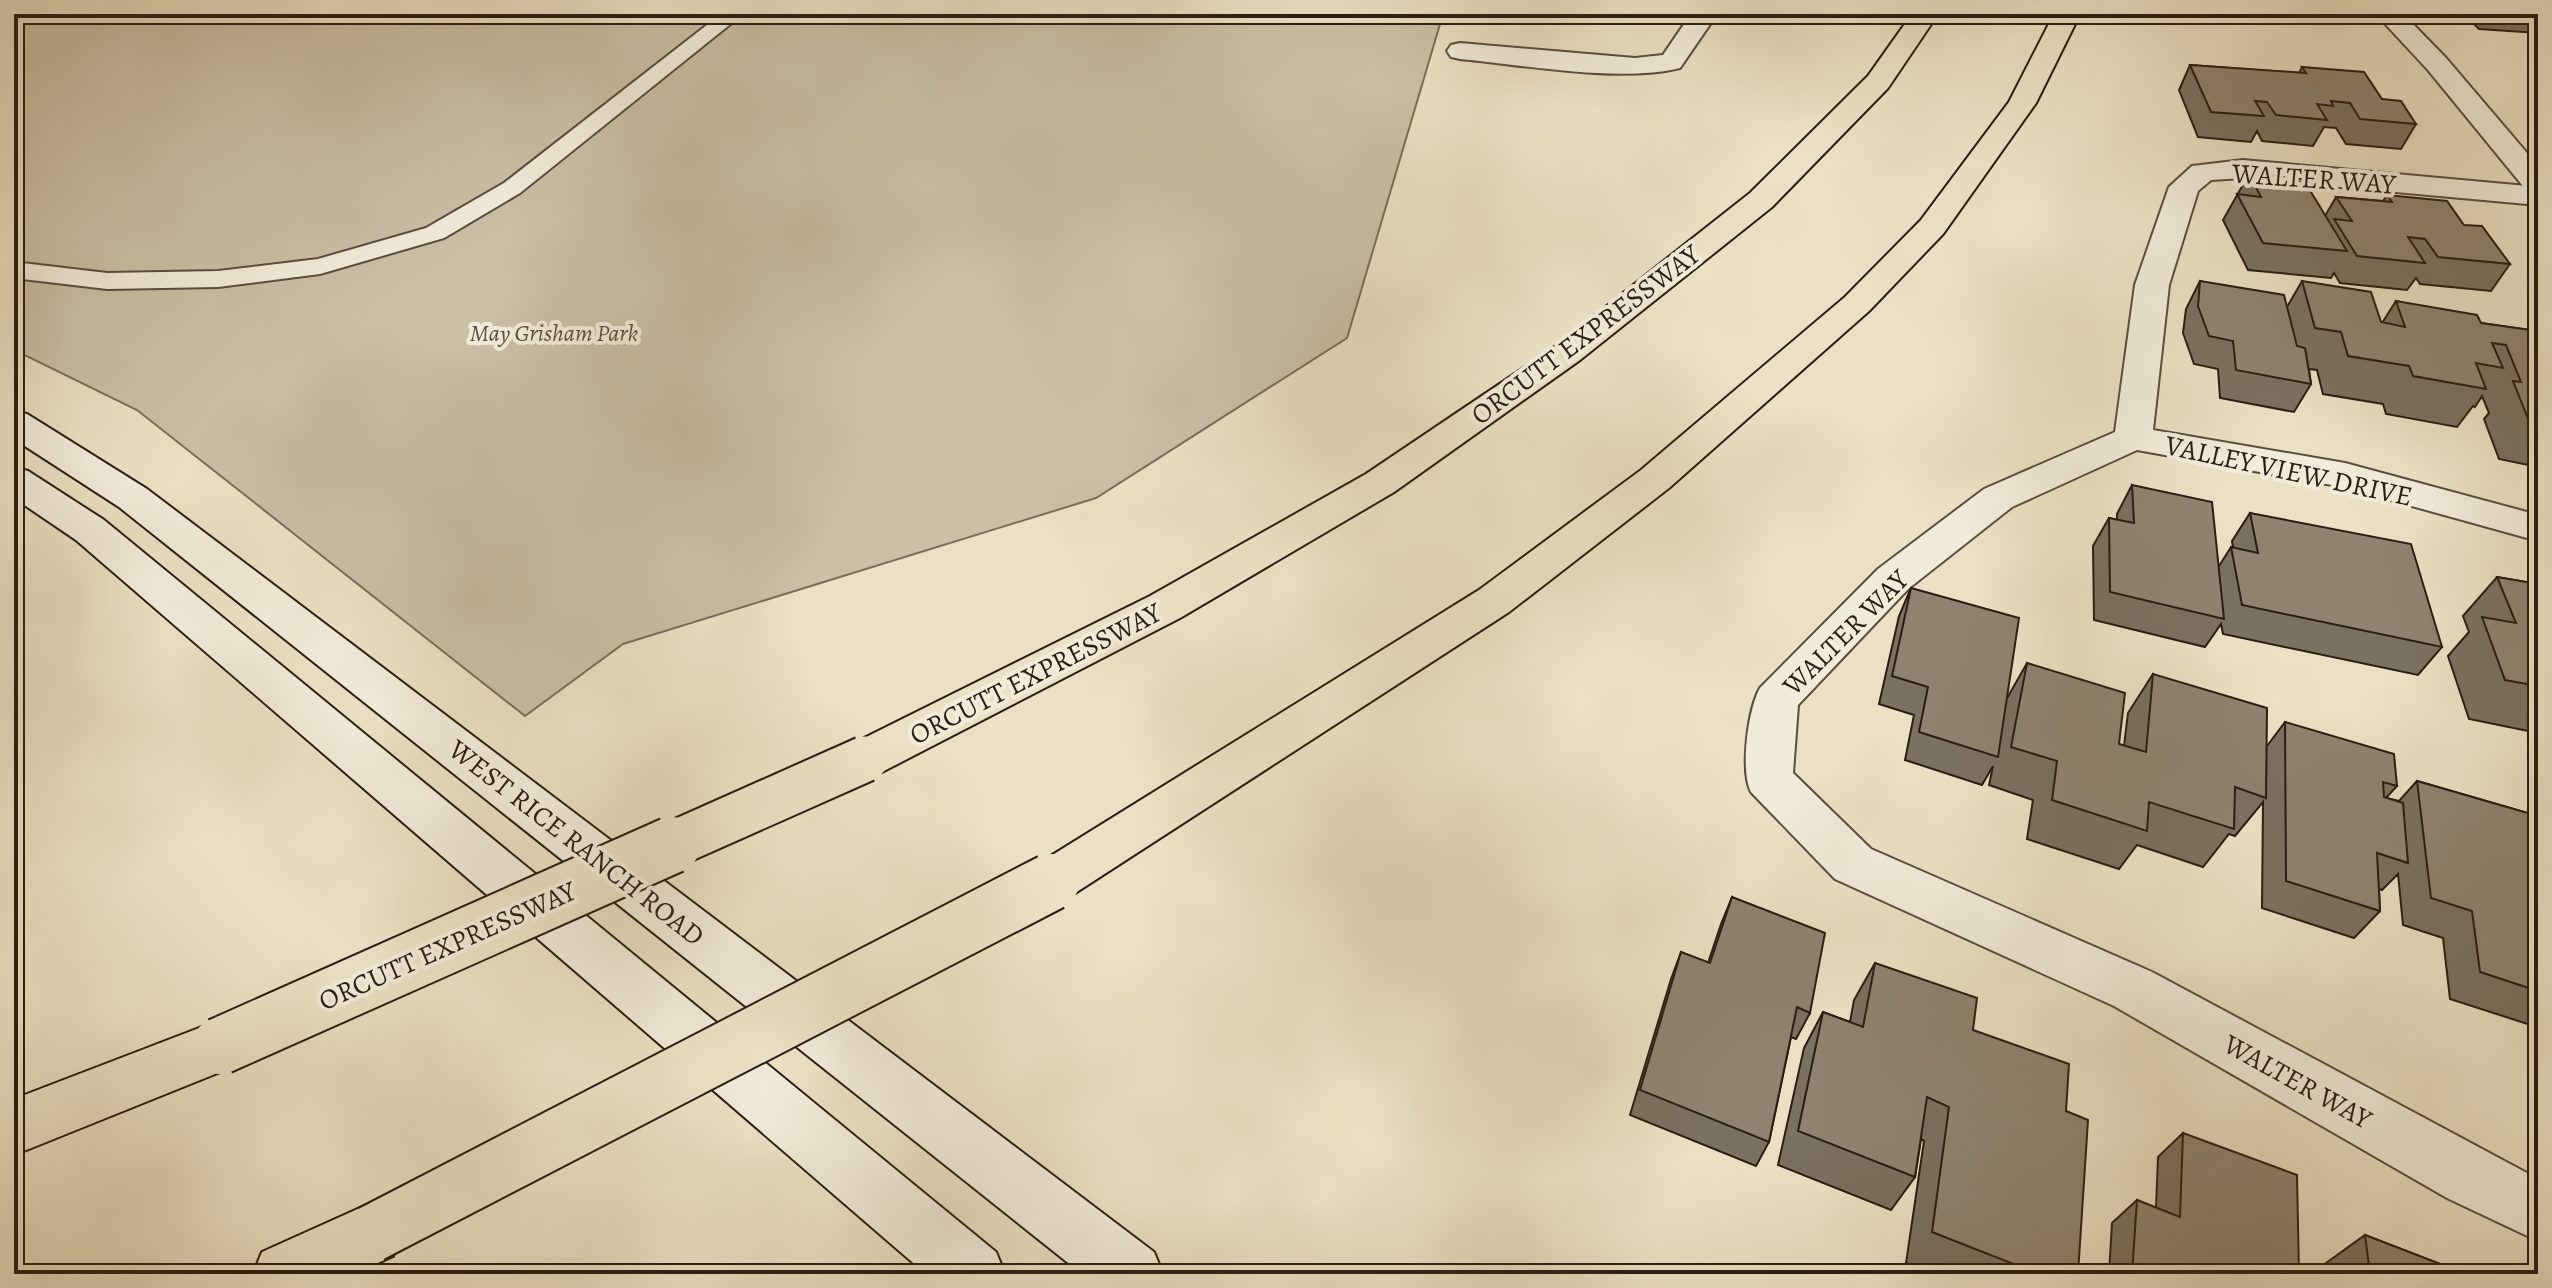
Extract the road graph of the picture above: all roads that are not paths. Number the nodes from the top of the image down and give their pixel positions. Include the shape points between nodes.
1 (733, 14) edge
2 (1704, 14) edge
3 (1925, 14) edge
4 (2067, 14) edge
5 (2389, 14) edge
6 (1460, 51) dead end
7 (2538, 185) edge
8 (2538, 196) edge
9 (14, 270) edge
10 (14, 422) edge
11 (2133, 438) junction
12 (14, 480) edge
13 (2538, 528) edge
14 (14, 1127) edge
15 (2538, 1211) edge
16 (284, 1274) edge
17 (974, 1274) edge
18 (1132, 1274) edge

1 - 9 lane via 512,188 435,233 320,266 218,279 107,281
2 - 6 street via 1671,62 1635,66
3 - 14 highway, ORCUTT EXPRESSWAY, bridge via 1878,82 1761,200 1568,353 1380,483 1165,607 865,759 220,1046
4 - 16 highway, bridge via 2022,103 1932,227 1857,304 1655,479 1494,601 1051,882
5 - 7 street
8 - 11 street, WALTER WAY via 2243,169 2203,172 2184,187 2152,285
10 - 18 street, WEST RICE RANCH ROAD via 133,498
11 - 13 street, VALLEY VIEW DRIVE via 2345,475
11 - 15 street, WALTER WAY via 1998,498 1893,579 1776,700 1768,779 1853,864 2133,989
12 - 17 street via 90,530

